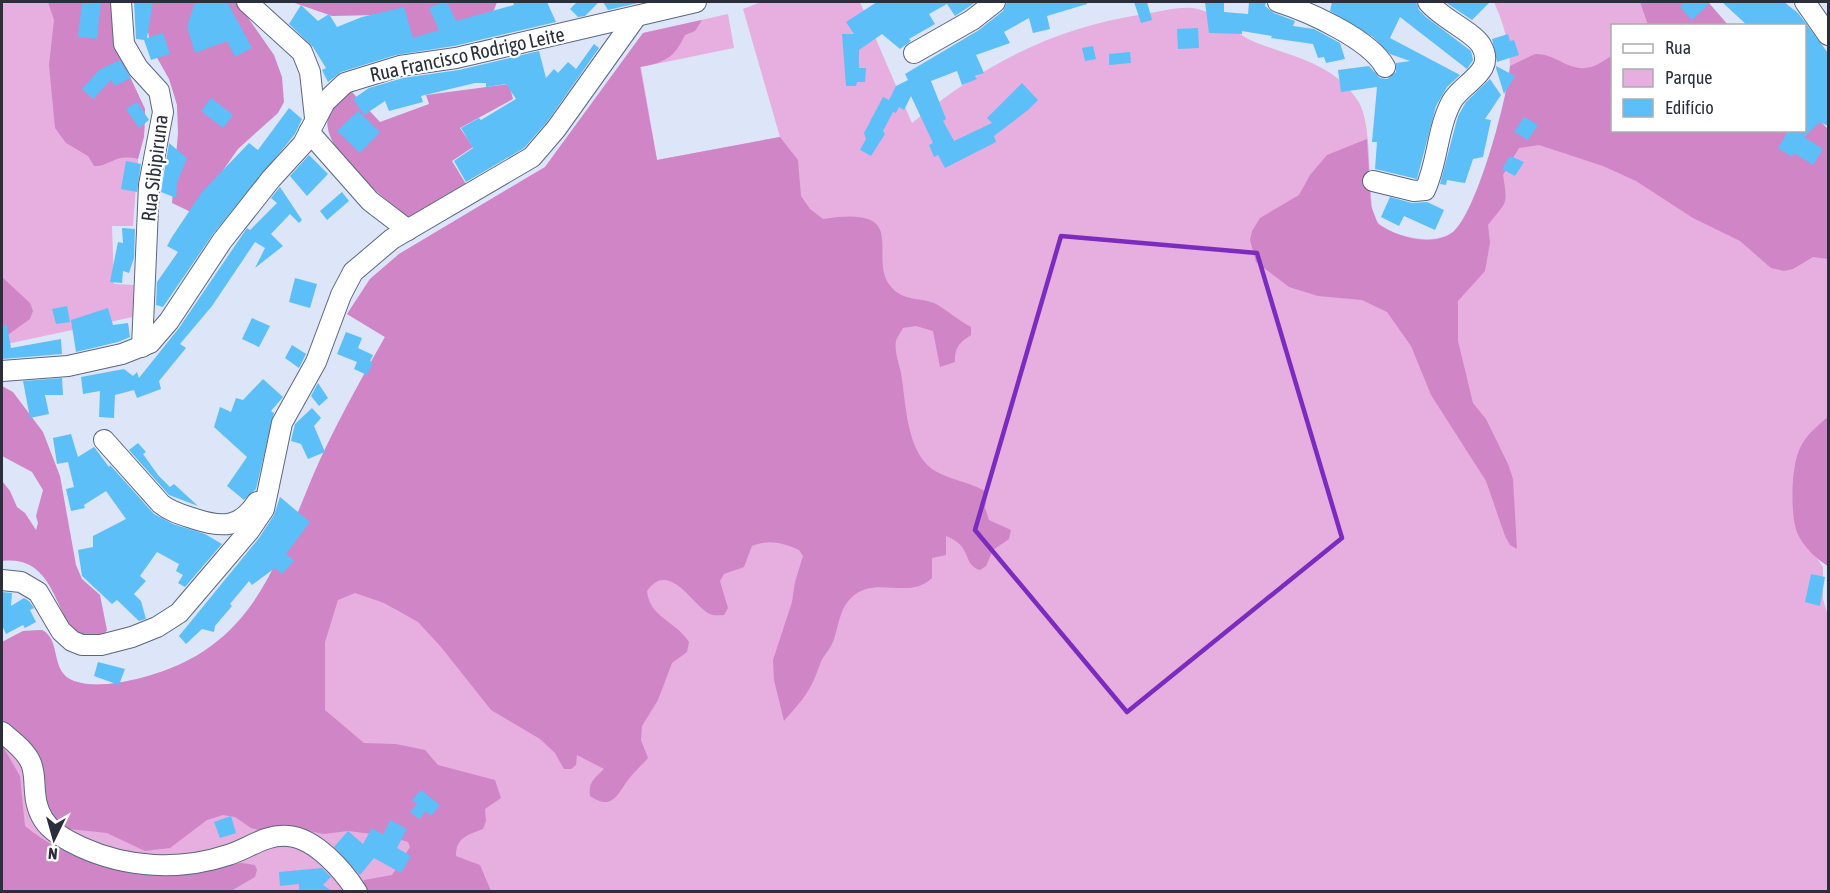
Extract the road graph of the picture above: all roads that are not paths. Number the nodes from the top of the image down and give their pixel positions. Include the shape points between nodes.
1 (121, 2) edge
2 (247, 2) edge
3 (696, 2) edge
4 (995, 2) edge
5 (1278, 2) edge
6 (1428, 2) edge
7 (1805, 2) edge
8 (633, 9) edge
9 (1828, 35) edge
10 (914, 53) dead end
11 (1385, 67) dead end
12 (310, 72) junction
13 (338, 88) junction
14 (312, 125) junction
15 (1373, 181) dead end
16 (408, 230) junction
17 (142, 347) junction
18 (2, 371) edge
19 (104, 440) dead end
20 (275, 468) junction
21 (2, 580) edge
22 (2, 732) edge
23 (357, 891) edge

1 - 17 street, Rua Sibipiruna via 124,44 138,68 159,91 163,112 149,185
2 - 12 street via 302,52
3 - 8 street, Rua Francisco Rodrigo Leite
4 - 10 street
5 - 11 street via 1331,26 1374,53
6 - 15 street via 1479,42 1485,57 1482,71 1455,96 1448,109 1427,187 1414,191
7 - 9 street
8 - 13 street, Rua Francisco Rodrigo Leite via 456,58 400,66
8 - 16 street via 546,143 526,162
12 - 13 street via 320,88
12 - 14 street
13 - 14 street, Rua Francisco Rodrigo Leite
14 - 16 street via 370,201
14 - 17 street, Rua Francisco Rodrigo Leite via 303,144 222,241 161,331
16 - 20 street via 369,256 347,281 316,362 282,423
17 - 18 street via 53,368
19 - 20 street via 166,508 219,526 234,524 246,516
20 - 21 street via 258,520 179,613 146,632 101,645 72,641 61,631 38,592 21,582
22 - 23 street via 31,763 42,821 82,847 125,861 167,866 228,855 277,836 294,836 316,848

